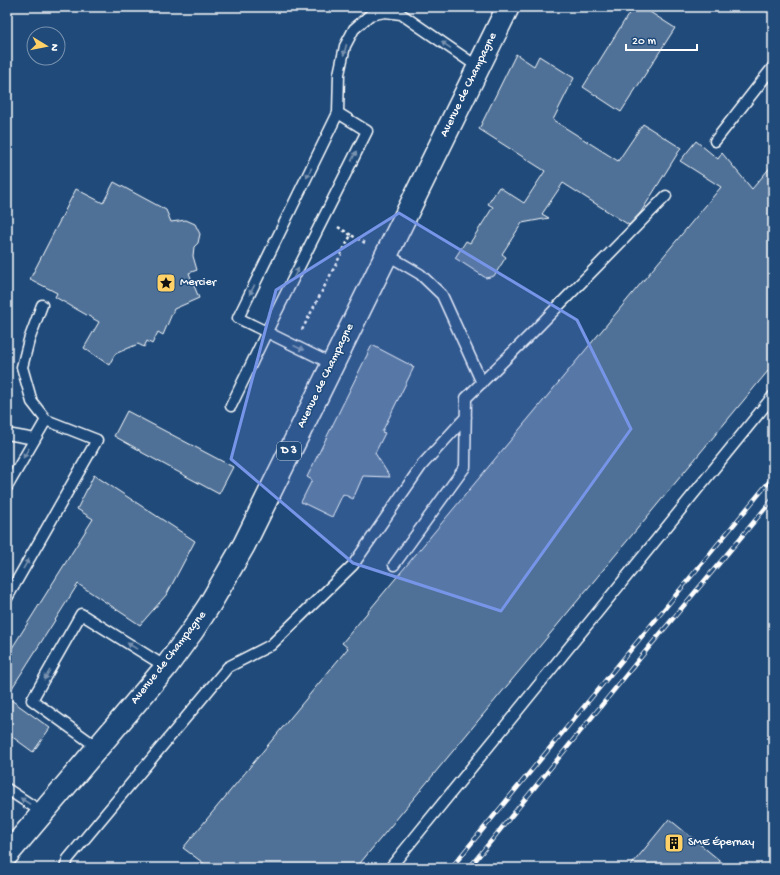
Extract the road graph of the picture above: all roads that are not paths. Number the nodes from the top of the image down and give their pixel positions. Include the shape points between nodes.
1 (508, 7) edge
2 (478, 67) junction
3 (773, 67) edge
4 (338, 113) junction
5 (715, 141) dead end
6 (666, 196) dead end
7 (386, 254) junction
8 (42, 305) dead end
9 (266, 333) junction
10 (332, 364) junction
11 (482, 383) junction
12 (773, 396) edge
13 (231, 406) dead end
14 (466, 417) junction
15 (46, 420) junction
16 (7, 434) edge
17 (35, 439) junction
18 (7, 487) edge
19 (394, 565) dead end
20 (7, 598) edge
21 (166, 667) junction
22 (97, 747) junction
23 (7, 789) edge
24 (42, 812) junction
25 (9, 847) edge
26 (65, 868) edge
27 (390, 868) edge

1 - 2 main road, Avenue de Champagne / D 3
2 -> 4 lane via 401,14 385,12 370,15 354,29 345,46 339,74
2 - 7 main road, Avenue de Champagne / D 3
3 - 5 lane
4 -> 9 lane via 238,318
9 -> 4 lane via 367,131
6 - 11 lane
7 - 10 main road, Avenue de Champagne / D 3
7 - 11 lane via 420,274 442,294
8 - 15 lane via 22,367 32,402
9 -> 10 lane
9 - 13 lane
10 - 21 main road, Avenue de Champagne / D 3 via 244,545 210,604
11 - 14 lane via 466,398
12 - 27 lane
14 - 19 lane via 465,467
14 - 26 lane via 422,465 353,565 271,645 228,667 68,859
15 - 17 lane
20 -> 15 lane via 97,440
16 - 17 lane
17 -> 18 lane
21 - 22 main road, Avenue de Champagne / D 3
21 -> 22 lane via 81,614 32,700
22 - 24 main road, Avenue de Champagne / D 3
24 -> 23 lane
24 - 25 main road, Avenue de Champagne / D 3

